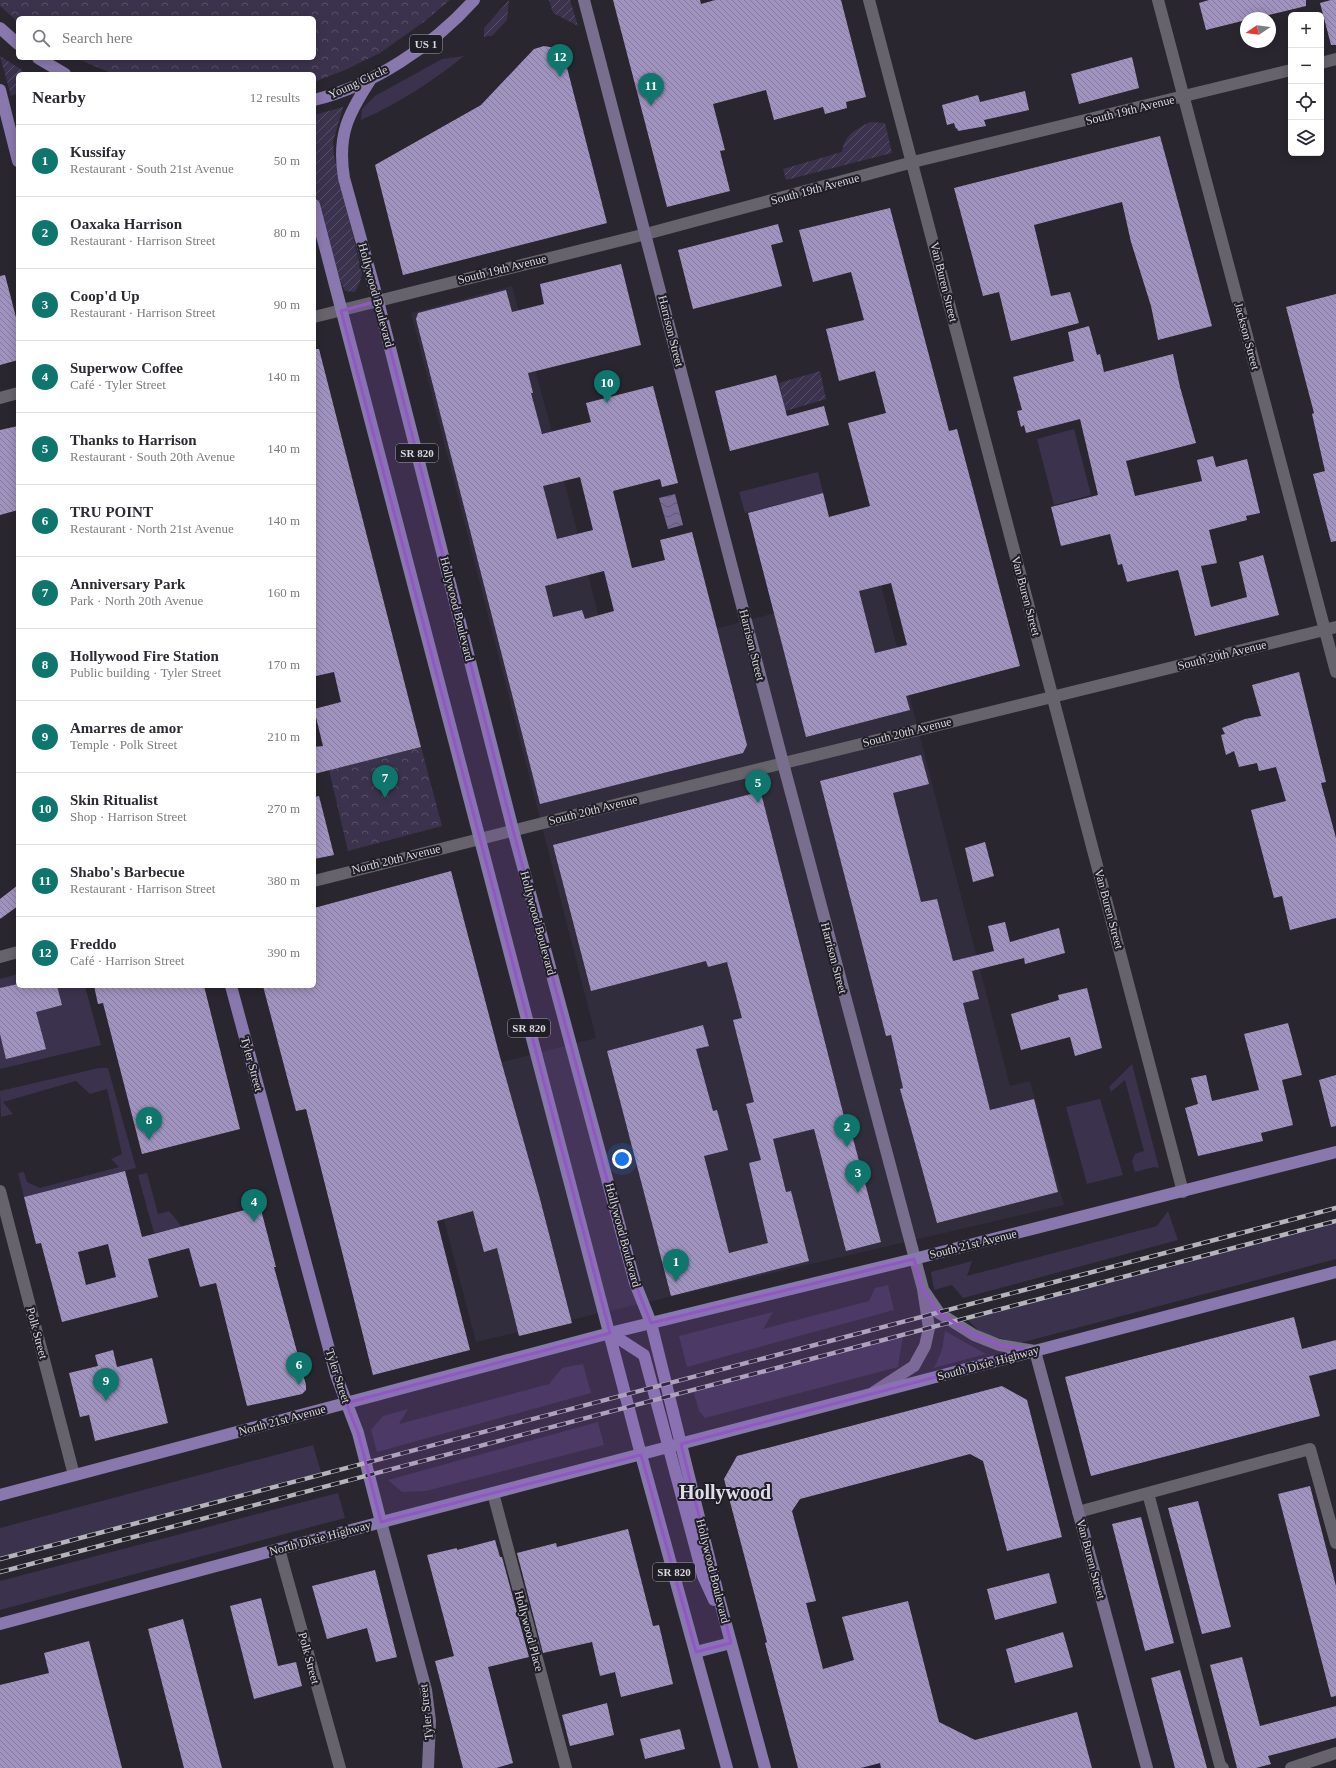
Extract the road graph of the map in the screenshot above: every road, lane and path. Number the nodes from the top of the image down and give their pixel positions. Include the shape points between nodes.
1 (474, 0) edge
2 (584, 0) edge
3 (870, 0) edge
4 (1158, 0) edge
5 (0, 28) edge
6 (16, 42) edge
7 (1336, 59) edge
8 (41, 60) edge
9 (1324, 62) edge
10 (1288, 71) edge
11 (62, 72) edge
12 (371, 79) junction
13 (0, 90) edge
14 (1184, 97) junction
15 (316, 99) edge
16 (16, 153) edge
17 (913, 162) junction
18 (316, 213) edge
19 (646, 234) junction
20 (378, 301) junction
21 (341, 311) junction
22 (316, 317) edge
23 (16, 394) edge
24 (0, 398) edge
25 (1331, 628) edge
26 (1336, 672) edge
27 (1053, 697) junction
28 (782, 763) junction
29 (513, 830) junction
30 (479, 838) junction
31 (316, 880) edge
32 (16, 953) edge
33 (0, 957) edge
34 (232, 988) edge
35 (1336, 1152) edge
36 (0, 1191) edge
37 (1183, 1192) junction
38 (914, 1259) junction
39 (1336, 1272) edge
40 (922, 1289) junction
41 (651, 1323) junction
42 (610, 1333) junction
43 (1035, 1351) junction
44 (869, 1395) junction
45 (346, 1403) junction
46 (681, 1444) junction
47 (668, 1448) junction
48 (641, 1455) junction
49 (74, 1475) junction
50 (1148, 1493) junction
51 (492, 1494) junction
52 (0, 1495) edge
53 (1078, 1512) junction
54 (381, 1522) junction
55 (1336, 1543) edge
56 (279, 1549) junction
57 (0, 1624) edge
58 (727, 1626) junction
59 (731, 1643) junction
60 (696, 1652) junction
61 (1336, 1753) edge
62 (340, 1768) edge
63 (428, 1768) edge
64 (566, 1768) edge
65 (727, 1768) edge
66 (765, 1768) edge
67 (1147, 1768) edge
68 (1223, 1768) edge
69 (1291, 1768) edge

1 - 12 main road, Young Circle / US 1 via 425,45
2 - 19 main road, Harrison Street
3 - 17 street, Van Buren Street
4 - 14 street, Jackson Street
5 - 6 main road
7 - 9 street
8 - 11 main road
10 - 14 street, South 19th Avenue
12 - 15 main road, Young Circle / US 1 via 348,90
12 - 20 main road, Hollywood Boulevard / SR 820 via 348,118 342,139 341,158 344,178
13 - 16 main road
14 - 17 street, South 19th Avenue
14 - 25 street, Jackson Street
17 - 19 street, South 19th Avenue
17 - 27 street, Van Buren Street
18 - 21 main road, SR 820
19 - 20 street, South 19th Avenue
19 - 28 main road, Harrison Street
20 - 21 street, South 19th Avenue
20 - 29 main road, Hollywood Boulevard / SR 820
21 - 22 street, South 19th Avenue
21 - 30 main road, SR 820
23 - 24 street
25 - 26 street, Jackson Street
25 - 27 street, South 20th Avenue
27 - 28 street, South 20th Avenue
27 - 37 street, Van Buren Street
28 - 29 street, South 20th Avenue
28 - 38 main road, Harrison Street
29 - 30 street, South 20th Avenue
29 - 41 main road, Hollywood Boulevard / SR 820 via 635,1283
30 - 31 street, North 20th Avenue
30 - 42 main road, SR 820
32 - 33 street
34 - 45 main road, Tyler Street via 336,1375
35 - 37 main road, South 21st Avenue
36 - 49 street, Polk Street
37 - 38 main road, South 21st Avenue
38 - 40 main road, Harrison Street
38 - 41 main road, South 21st Avenue
39 - 43 main road, South Dixie Highway
40 - 43 main road, Harrison Street via 939,1313 974,1335 999,1345
40 - 44 main road, Harrison Street via 929,1328 925,1346 914,1366
41 - 42 main road, South 21st Avenue
41 - 46 main road, Hollywood Boulevard / SR 820
42 - 45 main road, North 21st Avenue
42 - 47 main road via 644,1355
42 - 48 main road, SR 820
43 - 44 main road, South Dixie Highway
43 - 53 main road, Van Buren Street
44 - 46 main road, South Dixie Highway
45 - 49 main road, North 21st Avenue
45 - 54 main road, Tyler Street via 358,1433
46 - 47 main road, South Dixie Highway
46 - 58 main road, Hollywood Boulevard / SR 820
47 - 48 main road, South Dixie Highway
47 - 58 main road via 703,1576
48 - 51 main road, North Dixie Highway
48 - 60 main road, SR 820
49 - 52 main road, North 21st Avenue
50 - 53 street
50 - 55 street via 1310,1449
50 - 68 street via 1220,1765
51 - 54 main road, North Dixie Highway
51 - 64 street, Hollywood Place
53 - 67 main road, Van Buren Street
54 - 56 main road, North Dixie Highway
54 - 63 main road, Tyler Street via 426,1690 430,1721
56 - 57 main road, North Dixie Highway
56 - 62 street, Polk Street
58 - 59 main road, Hollywood Boulevard / SR 820
59 - 60 main road
59 - 66 main road, Hollywood Boulevard / SR 820
60 - 65 main road, SR 820
61 - 69 street

